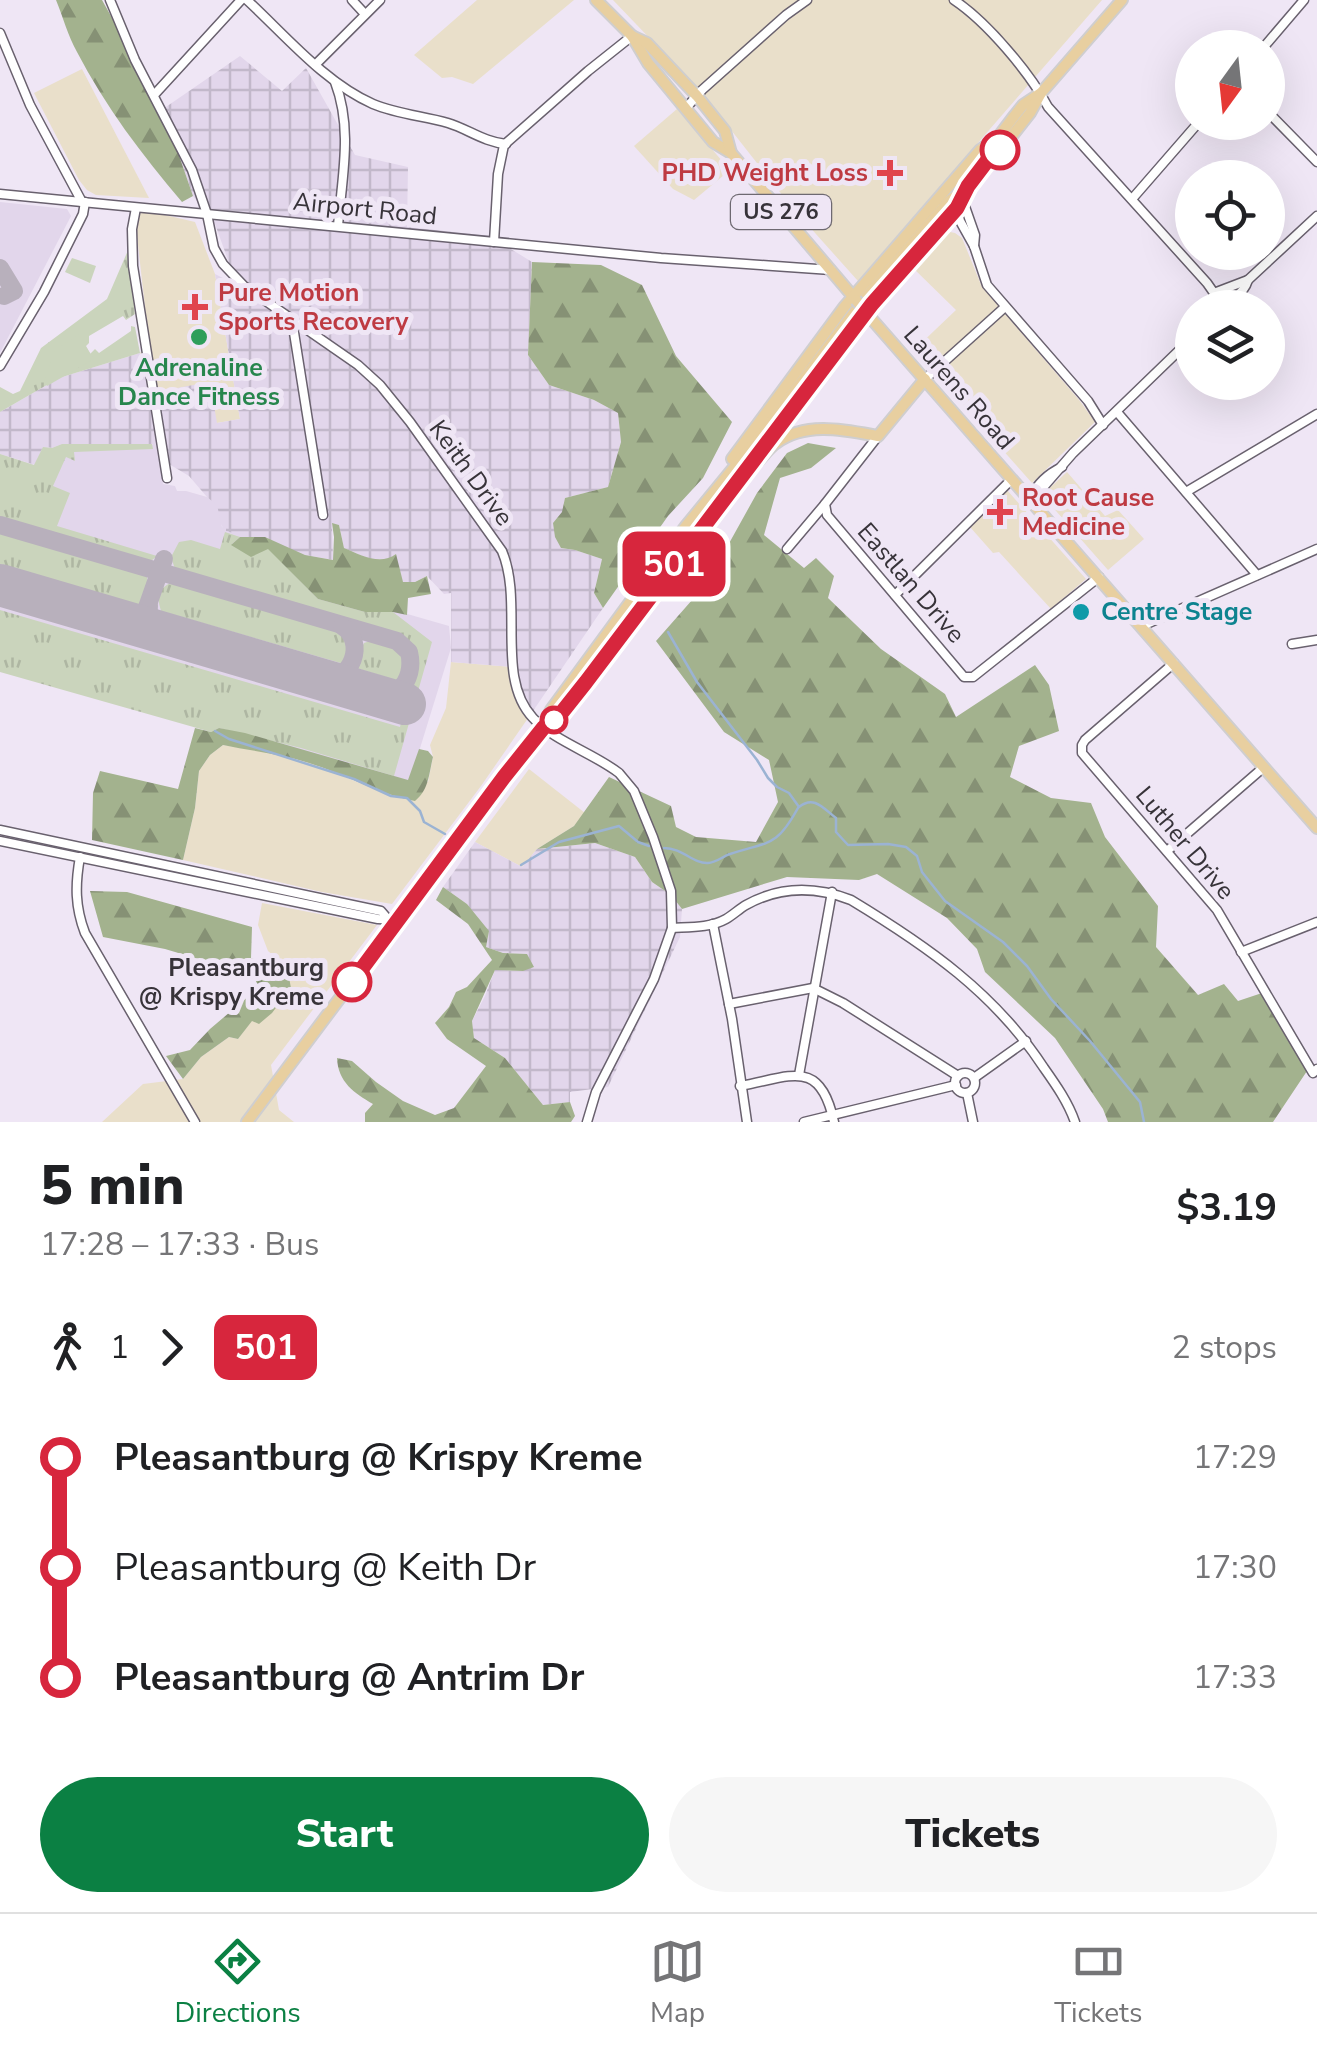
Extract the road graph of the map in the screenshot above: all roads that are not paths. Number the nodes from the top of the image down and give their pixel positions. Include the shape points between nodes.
1 (110, 0) edge
2 (244, 0) edge
3 (352, 0) edge
4 (380, 0) edge
5 (807, 0) edge
6 (954, 0) edge
7 (1122, 0) edge
8 (1304, 0) edge
9 (599, 1) edge
10 (364, 14) junction
11 (1278, 30) edge
12 (0, 33) edge
13 (632, 36) junction
14 (316, 64) junction
15 (335, 82) junction
16 (1041, 93) junction
17 (154, 95) junction
18 (696, 96) junction
19 (686, 108) junction
20 (1285, 129) edge
21 (996, 138) junction
22 (482, 139) junction
23 (1183, 140) edge
24 (506, 144) junction
25 (731, 153) junction
26 (500, 157) junction
27 (990, 157) junction
28 (1317, 162) edge
29 (0, 194) edge
30 (1132, 199) junction
31 (84, 202) junction
32 (956, 203) junction
33 (136, 208) junction
34 (207, 214) junction
35 (1317, 216) edge
36 (338, 226) junction
37 (494, 242) junction
38 (831, 270) junction
39 (1248, 280) junction
40 (1211, 290) edge
41 (1222, 290) edge
42 (1243, 290) edge
43 (863, 303) junction
44 (1005, 306) junction
45 (292, 320) junction
46 (1175, 355) edge
47 (0, 366) edge
48 (924, 379) junction
49 (1117, 412) junction
50 (1317, 414) edge
51 (1103, 425) junction
52 (878, 436) junction
53 (167, 478) dead end
54 (1012, 478) junction
55 (730, 489) junction
56 (1186, 492) junction
57 (1030, 498) junction
58 (824, 504) junction
59 (323, 515) dead end
60 (787, 549) dead end
61 (1317, 549) edge
62 (670, 560) junction
63 (1256, 576) junction
64 (1099, 577) junction
65 (895, 595) junction
66 (1142, 626) junction
67 (1317, 640) edge
68 (1292, 644) dead end
69 (1174, 664) junction
70 (544, 727) junction
71 (1264, 768) junction
72 (1312, 817) edge
73 (1317, 828) edge
74 (0, 830) edge
75 (0, 841) edge
76 (1166, 851) junction
77 (81, 853) junction
78 (832, 892) junction
79 (392, 919) junction
80 (1317, 922) edge
81 (713, 924) junction
82 (672, 928) junction
83 (1241, 952) junction
84 (813, 988) junction
85 (729, 1004) junction
86 (1026, 1041) junction
87 (1315, 1071) edge
88 (799, 1074) junction
89 (974, 1078) junction
90 (957, 1081) junction
91 (740, 1086) junction
92 (967, 1093) junction
93 (834, 1119) edge
94 (194, 1122) edge
95 (247, 1122) edge
96 (587, 1122) edge
97 (747, 1122) edge
98 (804, 1122) edge
99 (972, 1122) edge
100 (1075, 1122) edge

1 - 17 street, Keith Drive
2 - 14 street
2 - 17 street
3 - 10 street
4 - 10 street
5 - 18 street
6 - 16 street
7 - 16 main road
8 - 11 street
9 - 13 main road, Laurens Road / US 276
10 - 14 street
12 - 31 street
13 - 18 main road, Laurens Road / US 276 via 647,43
13 - 19 main road, Laurens Road / US 276
13 - 24 street
14 - 15 street
15 - 22 street via 378,106
15 - 36 street via 346,137
16 - 21 main road
16 - 27 main road
16 - 30 street
17 - 34 street, Keith Drive
18 - 19 street
18 - 25 main road, Laurens Road / US 276 via 726,132
19 - 25 main road, Laurens Road / US 276 via 712,142
20 - 28 street
21 - 27 main road
21 - 43 main road
22 - 24 street
22 - 26 street
23 - 30 street
24 - 26 street
25 - 38 main road, Laurens Road / US 276
26 - 37 street
27 - 32 main road
29 - 31 street, Airport Road
30 - 40 street
31 - 33 street, Airport Road
31 - 47 street via 44,292
32 - 43 main road
32 - 44 street via 987,285
33 - 34 street, Airport Road
33 - 53 street via 133,266
34 - 36 street, Airport Road
34 - 45 street, Keith Drive via 214,248 231,274
35 - 39 street
36 - 37 street, Airport Road
37 - 38 street, Airport Road
38 - 43 main road, Laurens Road / US 276
39 - 41 street
39 - 42 street
43 - 48 main road, Laurens Road / US 276
43 - 55 main road
43 - 62 main road via 726,467
44 - 48 street
44 - 51 street
45 - 59 street
45 - 70 street, Keith Drive via 380,385 502,551 512,595 514,680 531,716
46 - 49 street
48 - 52 main road
48 - 54 main road, Laurens Road / US 276
49 - 51 street
49 - 56 street
50 - 56 street
51 - 57 street
52 - 55 main road via 824,429 795,434 776,442
52 - 58 street
54 - 57 main road, Laurens Road / US 276
54 - 65 street
55 - 62 main road
56 - 63 street
57 - 64 main road, Laurens Road / US 276
58 - 60 street
58 - 65 street, Eastlan Drive
61 - 63 street
62 - 70 main road via 568,705
63 - 66 street
64 - 65 street, Eastlan Drive via 967,679
64 - 66 main road, Laurens Road / US 276
66 - 69 main road, Laurens Road / US 276
67 - 68 street
69 - 71 main road, Laurens Road / US 276
69 - 76 street, Luther Drive via 1082,748
70 - 79 main road
70 - 82 street, Keith Drive via 608,764 634,792 670,891
71 - 72 main road, Laurens Road / US 276
71 - 76 street
72 - 73 main road, Laurens Road / US 276
74 - 77 street
75 - 77 street
76 - 83 street, Luther Drive via 1217,910
77 - 79 street via 381,911
77 - 94 street via 75,890 85,934
78 - 81 street via 782,891
78 - 84 street
78 - 86 street via 960,973
79 - 95 main road
80 - 83 street
81 - 82 street
81 - 85 street
82 - 96 street, Keith Drive
83 - 87 street, Luther Drive
84 - 85 street
84 - 88 street
84 - 90 street
85 - 91 street
86 - 89 street
86 - 100 street
88 - 91 street
88 - 93 street via 820,1084
89 - 90 street via 968,1073
89 - 92 street
90 - 92 street
90 - 93 street
91 - 97 street
92 - 99 street
93 - 98 street

